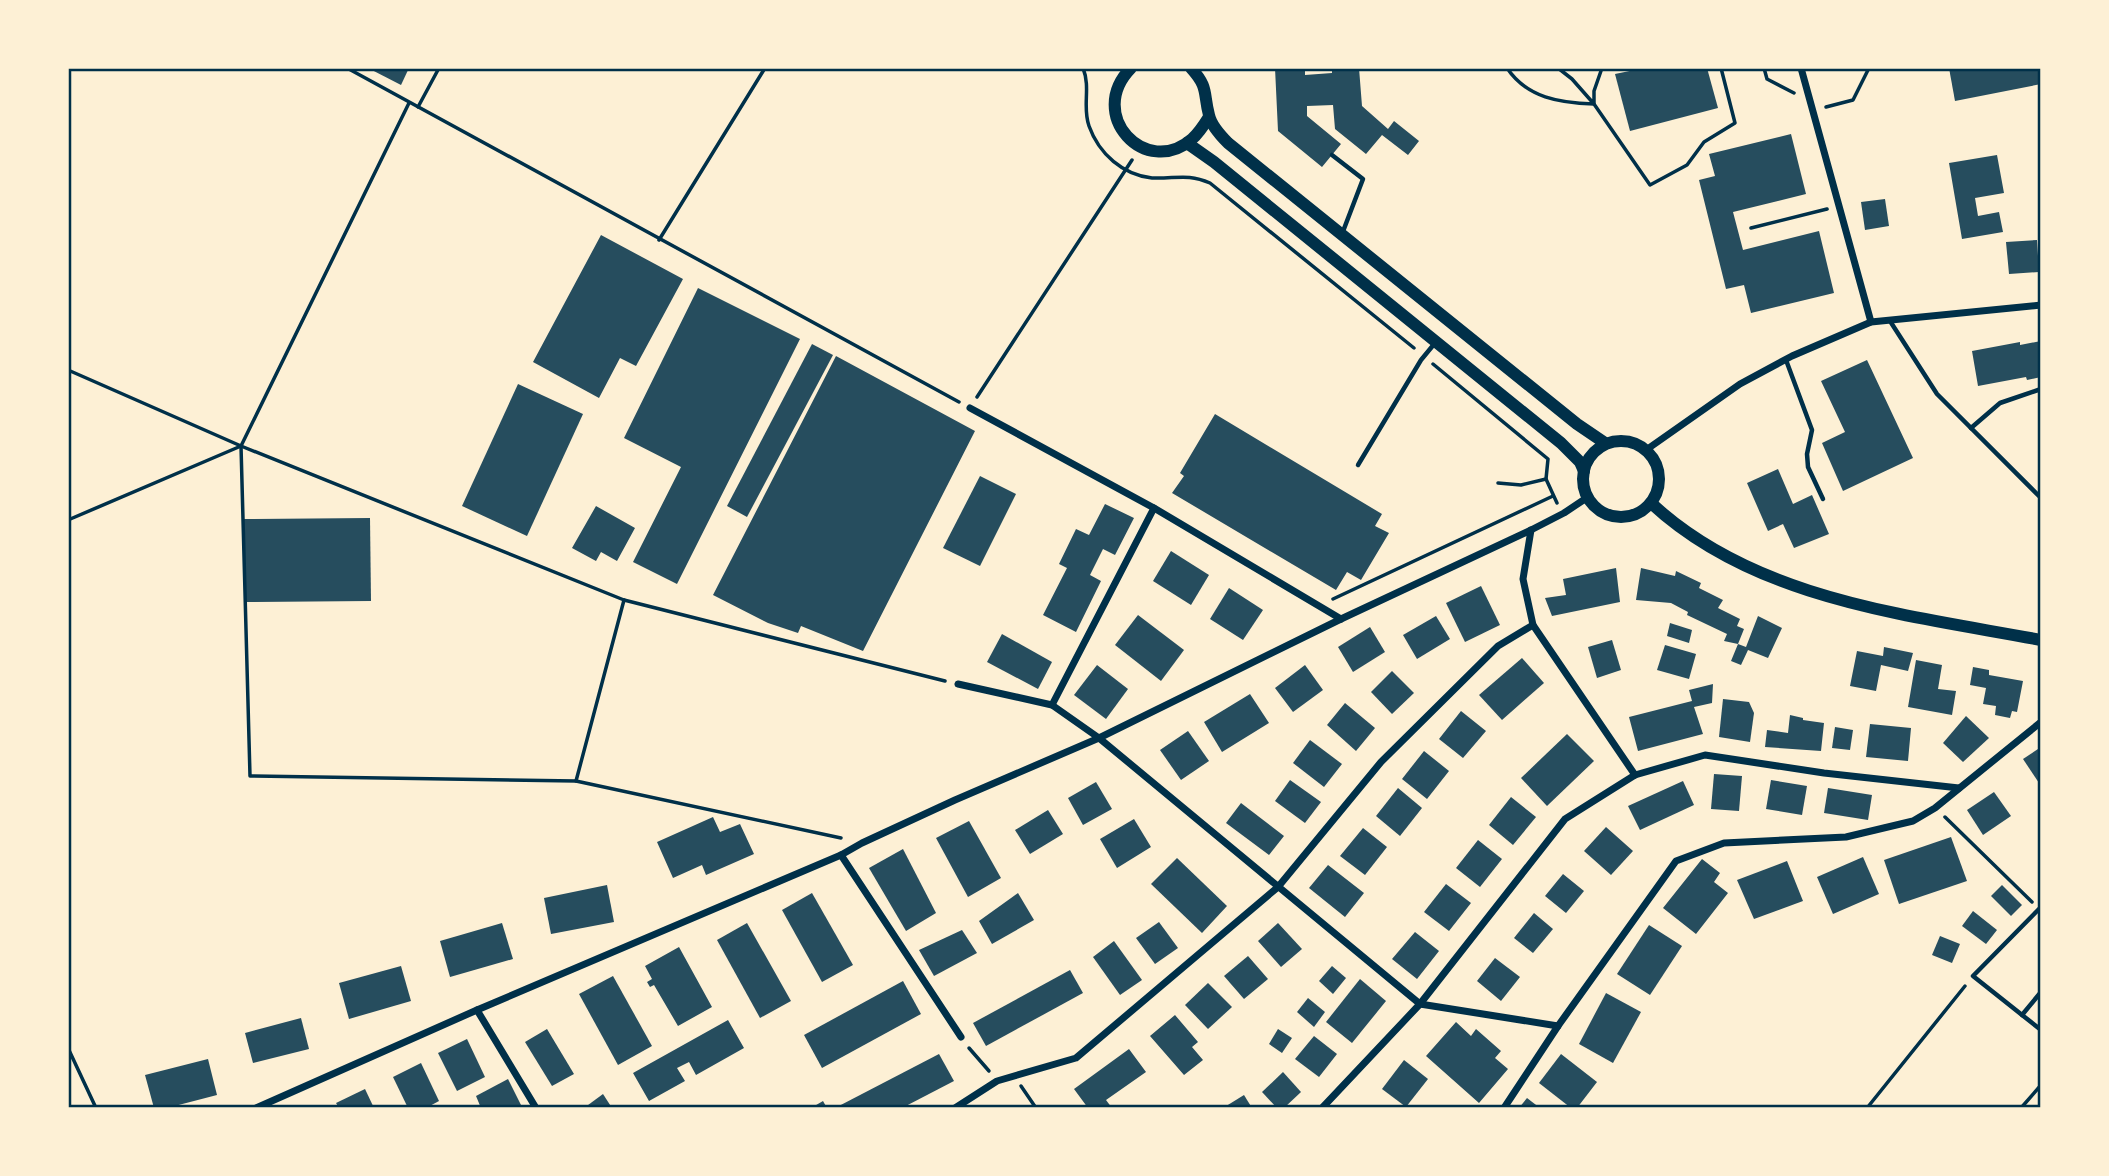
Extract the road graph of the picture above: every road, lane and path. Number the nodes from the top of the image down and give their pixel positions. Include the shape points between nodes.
1 (347, 68) edge
2 (439, 68) edge
3 (765, 68) edge
4 (1083, 68) edge
5 (1191, 68) edge
6 (1507, 68) edge
7 (1558, 68) edge
8 (1602, 68) edge
9 (1721, 68) edge
10 (1763, 68) edge
11 (1801, 68) edge
12 (1869, 68) edge
13 (1126, 70) edge
14 (409, 103) junction
15 (1594, 104) junction
16 (1812, 106) junction
17 (418, 107) junction
18 (1209, 117) junction
19 (1187, 143) junction
20 (1332, 155) dead end
21 (1126, 171) junction
22 (1839, 206) junction
23 (1751, 228) dead end
24 (1342, 235) junction
25 (659, 240) junction
26 (2041, 305) edge
27 (1890, 320) junction
28 (1871, 323) junction
29 (1436, 343) junction
30 (1424, 356) junction
31 (1786, 360) junction
32 (68, 370) edge
33 (2041, 389) edge
34 (970, 408) junction
35 (1971, 428) junction
36 (1605, 443) junction
37 (241, 446) junction
38 (1646, 450) junction
39 (1359, 465) dead end
40 (1584, 471) junction
41 (1546, 479) junction
42 (1498, 483) dead end
43 (1588, 497) junction
44 (2041, 498) edge
45 (1823, 499) dead end
46 (1651, 503) junction
47 (1154, 508) junction
48 (68, 520) edge
49 (1531, 530) junction
50 (625, 600) junction
51 (1321, 605) junction
52 (1341, 619) junction
53 (1533, 625) junction
54 (2041, 640) edge
55 (958, 684) joint
56 (1052, 705) junction
57 (2041, 722) edge
58 (1099, 738) junction
59 (1635, 775) junction
60 (576, 781) junction
61 (1959, 788) junction
62 (1935, 808) junction
63 (862, 843) junction
64 (841, 855) junction
65 (1278, 887) junction
66 (2040, 907) edge
67 (1973, 976) junction
68 (2041, 992) edge
69 (1420, 1004) junction
70 (477, 1010) junction
71 (2022, 1015) junction
72 (1558, 1026) junction
73 (2041, 1030) edge
74 (961, 1037) joint
75 (68, 1048) edge
76 (1014, 1076) junction
77 (997, 1081) junction
78 (2041, 1085) edge
79 (96, 1108) edge
80 (256, 1108) edge
81 (536, 1108) edge
82 (955, 1108) edge
83 (1036, 1108) edge
84 (1322, 1108) edge
85 (1504, 1108) edge
86 (1867, 1108) edge
87 (2021, 1108) edge

1 - 14 path
2 - 17 path
3 - 25 path
4 - 21 path via 1089,126 1099,146
5 - 18 main road via 1206,92
6 - 15 path via 1524,88 1540,96
7 - 15 path
8 - 15 path
9 - 15 path via 1735,123 1704,142 1688,164 1650,186
10 - 16 path via 1768,79
11 - 16 street
12 - 16 path via 1853,100
13 - 19 main road via 1113,101 1120,128 1129,139 1154,151 1169,151
14 - 17 path
14 - 37 path
16 - 22 street
17 - 25 path
18 - 19 main road
18 - 24 main road via 1228,143
19 - 29 main road
20 - 24 lane via 1363,179
21 - 30 path via 1151,178 1196,177 1210,183
21 - 34 path
22 - 23 path
22 - 28 street
24 - 36 main road
25 - 34 path
26 - 27 street
27 - 28 street
27 - 35 lane via 1937,394
28 - 31 street
29 - 30 lane
29 - 40 main road via 1562,443
30 - 39 lane
30 - 41 path via 1548,459
31 - 38 street via 1740,384
31 - 45 lane via 1812,430 1808,467
32 - 37 path
33 - 35 lane via 2000,403
34 - 47 street
35 - 44 lane
36 - 38 main road via 1626,441
36 - 40 main road via 1587,461
37 - 48 path
37 - 50 path
37 - 60 path via 250,776
38 - 46 main road via 1658,471 1659,483
40 - 43 main road
41 - 42 path via 1521,485
41 - 51 path via 1553,496
43 - 46 main road via 1595,507 1616,516 1639,512
43 - 49 street
46 - 54 main road via 1722,552 1801,588 1877,609
47 - 51 street
47 - 56 street
49 - 52 street
49 - 53 street via 1523,579
50 - 55 path
50 - 60 path
51 - 52 street
52 - 58 street
53 - 59 street
53 - 65 street via 1497,646 1381,762
55 - 56 street
56 - 58 street
57 - 61 street
58 - 63 street
58 - 65 street
59 - 61 street via 1705,755
59 - 69 street via 1565,819
60 - 63 path
61 - 62 street
62 - 66 path
62 - 72 street via 1913,821 1846,837 1724,843 1676,861
63 - 64 street
64 - 70 street
64 - 74 street
65 - 69 street
65 - 76 street via 1076,1058
66 - 67 lane
67 - 71 lane
67 - 86 path
68 - 71 lane
69 - 72 street
69 - 84 street
70 - 80 street
70 - 81 street
71 - 73 lane
72 - 85 street
74 - 77 path
75 - 79 path
76 - 77 street
76 - 83 path
77 - 82 street
78 - 87 path

